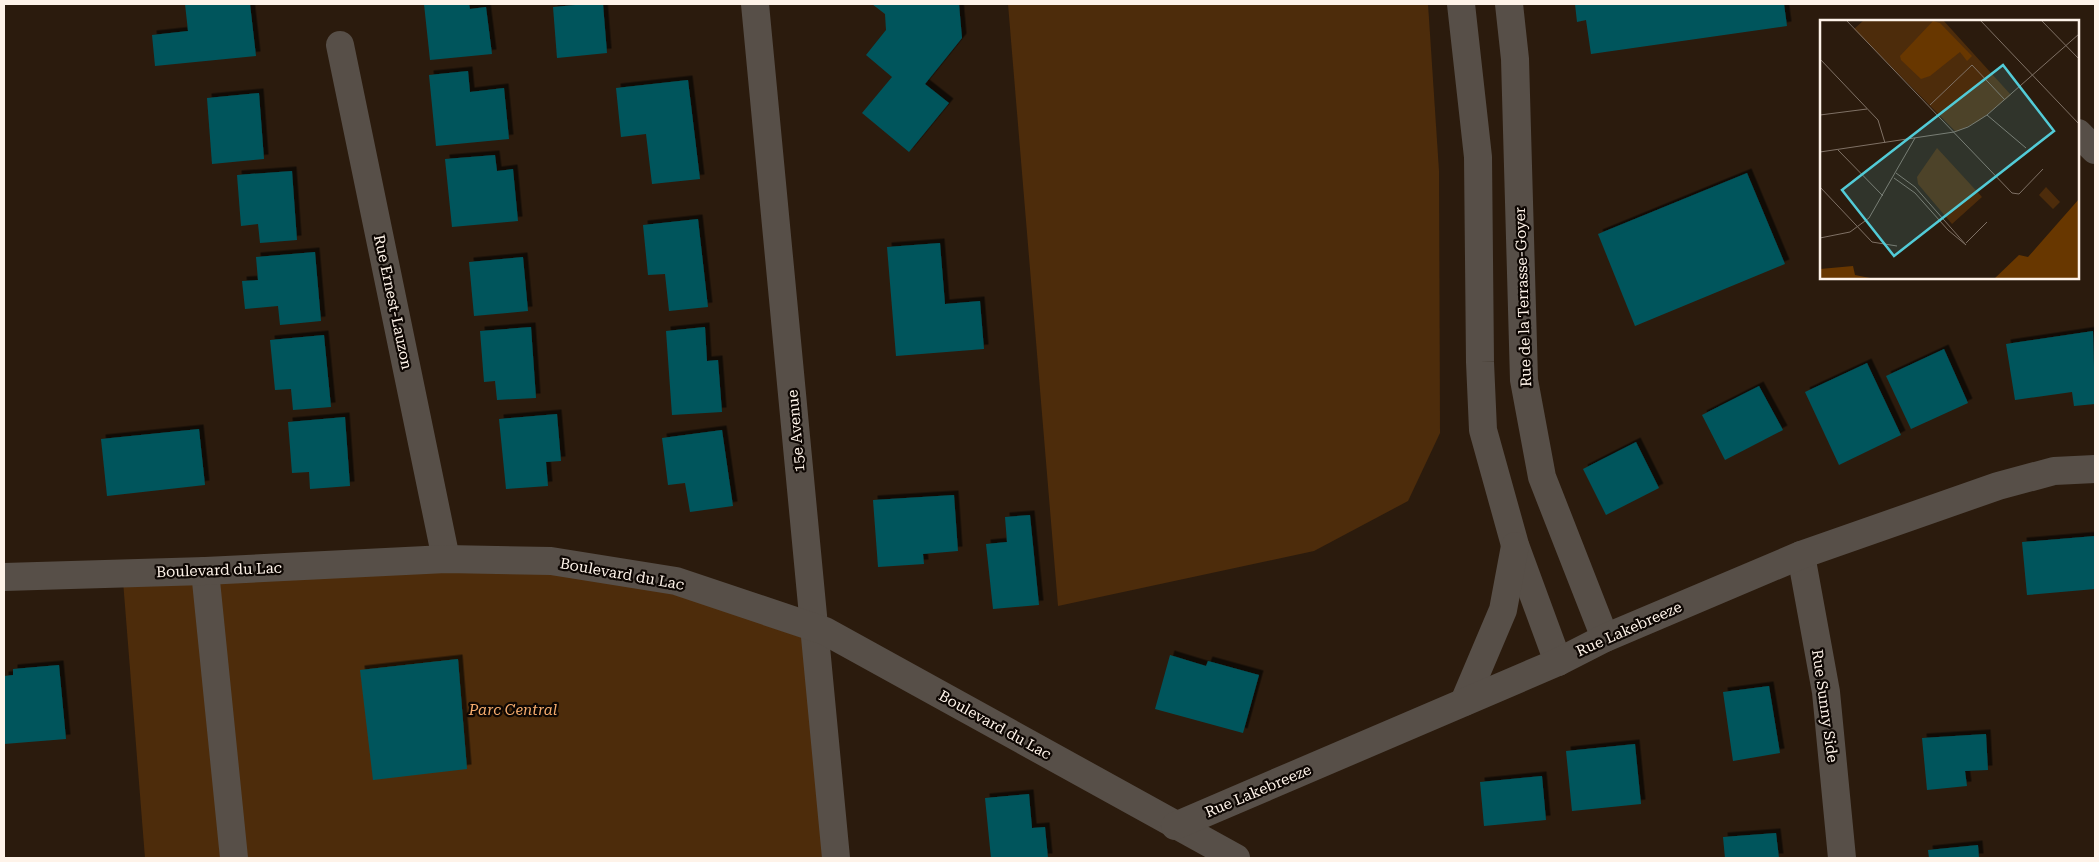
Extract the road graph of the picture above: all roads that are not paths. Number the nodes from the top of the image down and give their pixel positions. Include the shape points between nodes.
1 (755, 4) edge
2 (1461, 4) edge
3 (1509, 4) edge
4 (340, 45) dead end
5 (2079, 134) edge
6 (2095, 150) edge
7 (2095, 468) edge
8 (1515, 545) junction
9 (1801, 555) junction
10 (446, 559) junction
11 (204, 571) junction
12 (4, 577) edge
13 (814, 628) junction
14 (1605, 638) junction
15 (1558, 662) junction
16 (1464, 702) junction
17 (1175, 826) junction
18 (234, 858) edge
19 (836, 858) edge
20 (1236, 858) edge
21 (1842, 858) edge

1 - 13 street, 15e Avenue
2 - 8 street via 1478,157 1483,430
3 - 14 street, Rue de la Terrasse-Goyer via 1515,59 1524,380 1542,477
4 - 10 street, Rue Ernest-Lauzon
5 - 6 street
7 - 9 street, Rue Lakebreeze via 2054,471 1998,486
8 - 15 street
8 - 16 street via 1504,610
9 - 14 street, Rue Lakebreeze
9 - 21 street, Rue Sunny Side via 1826,692
10 - 11 street, Boulevard du Lac
10 - 13 street, Boulevard du Lac via 552,561 676,581
11 - 12 street, Boulevard du Lac
11 - 18 street
13 - 17 street, Boulevard du Lac via 825,631
13 - 19 street, 15e Avenue
14 - 15 street, Rue Lakebreeze
15 - 16 street, Rue Lakebreeze
16 - 17 street, Rue Lakebreeze
17 - 20 street, Boulevard du Lac

